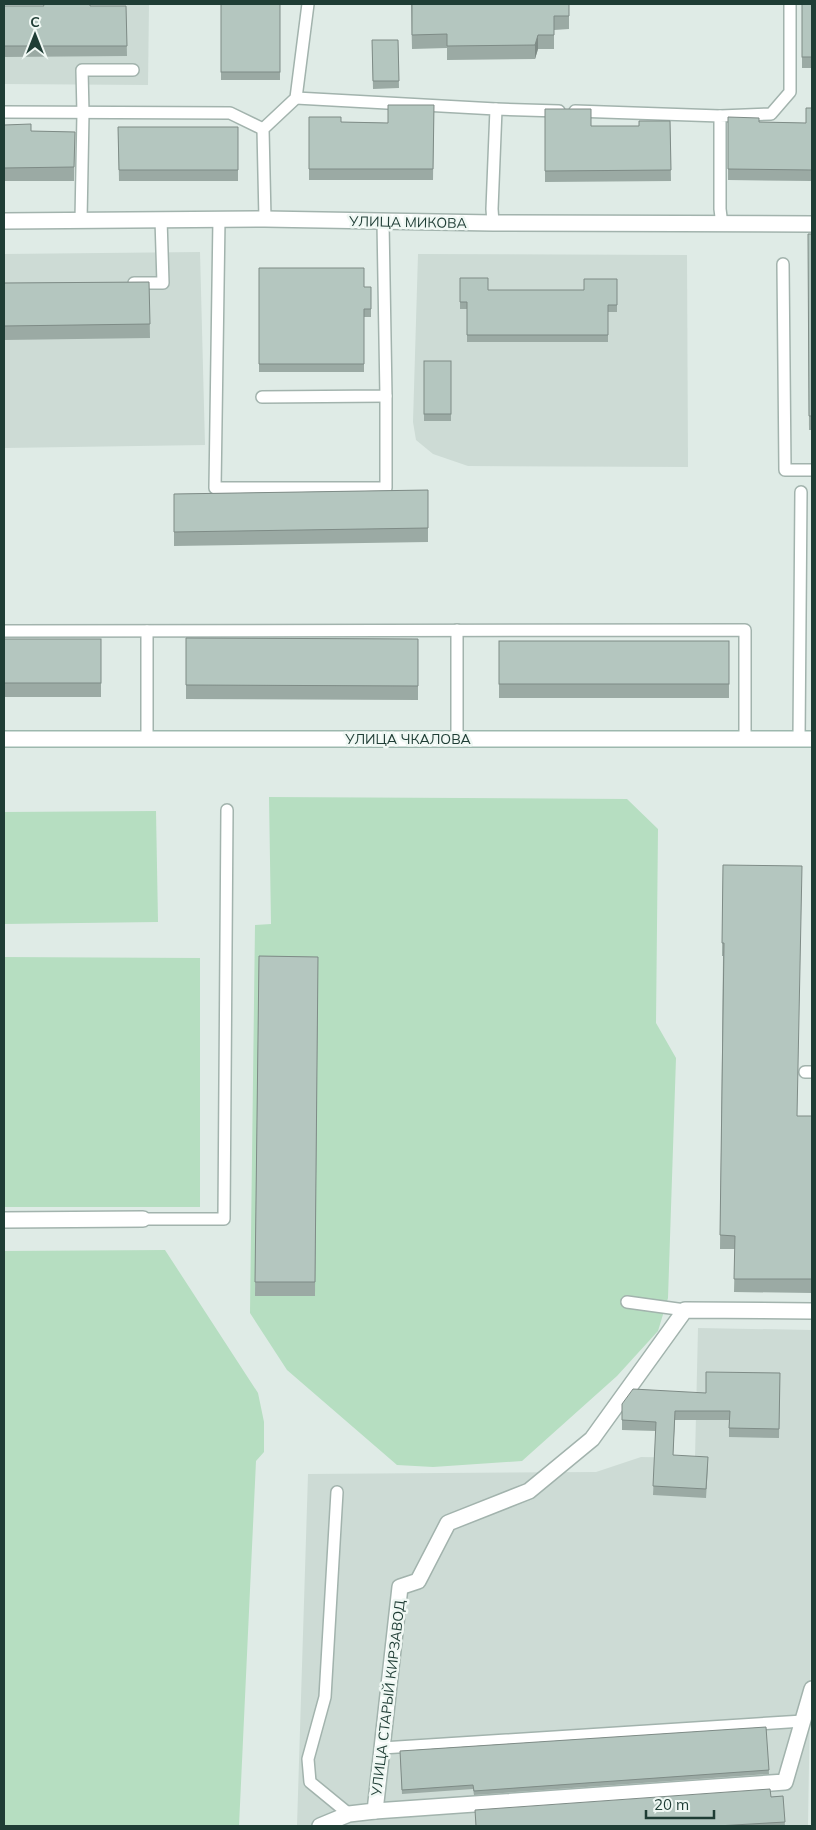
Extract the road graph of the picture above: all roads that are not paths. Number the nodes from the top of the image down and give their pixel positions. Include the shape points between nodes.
1 (308, 4) edge
2 (790, 4) edge
3 (134, 70) dead end
4 (296, 98) junction
5 (496, 109) junction
6 (4, 112) edge
7 (83, 113) junction
8 (720, 116) junction
9 (264, 129) junction
10 (161, 219) junction
11 (219, 219) junction
12 (265, 219) junction
13 (81, 220) junction
14 (4, 221) edge
15 (382, 222) junction
16 (493, 223) junction
17 (812, 224) edge
18 (722, 225) junction
19 (783, 264) dead end
20 (123, 283) edge
21 (386, 396) junction
22 (262, 397) dead end
23 (812, 470) edge
24 (801, 492) dead end
25 (458, 630) junction
26 (4, 631) edge
27 (148, 631) junction
28 (4, 739) edge
29 (147, 739) junction
30 (458, 739) junction
31 (745, 739) junction
32 (806, 739) edge
33 (227, 810) dead end
34 (143, 1219) joint
35 (4, 1220) edge
36 (627, 1302) dead end
37 (685, 1310) junction
38 (812, 1311) edge
39 (337, 1492) dead end
40 (812, 1689) edge
41 (803, 1721) junction
42 (382, 1748) junction
43 (375, 1811) junction
44 (349, 1814) junction
45 (320, 1826) edge

1 - 4 lane
2 - 8 lane via 790,92 772,114
3 - 7 lane via 82,70
4 - 5 lane
4 - 9 lane
5 - 8 lane
5 - 16 lane
6 - 7 lane
7 - 9 lane via 230,113
7 - 13 lane
8 - 18 lane
9 - 12 lane
10 - 11 street, УЛИЦА МИКОВА
10 - 13 street, УЛИЦА МИКОВА
10 - 20 lane via 163,283
11 - 12 street, УЛИЦА МИКОВА
11 - 21 lane via 215,488 386,488
12 - 15 street, УЛИЦА МИКОВА
13 - 14 street, УЛИЦА МИКОВА
15 - 16 street, УЛИЦА МИКОВА
15 - 21 lane
16 - 18 street, УЛИЦА МИКОВА
17 - 18 street, УЛИЦА МИКОВА
19 - 23 lane via 784,470
21 - 22 lane
24 - 32 lane
25 - 27 lane
25 - 30 lane
25 - 31 lane via 745,630
26 - 27 lane
27 - 29 lane
28 - 29 street, УЛИЦА ЧКАЛОВА
29 - 30 street, УЛИЦА ЧКАЛОВА
30 - 31 street, УЛИЦА ЧКАЛОВА
31 - 32 street, УЛИЦА ЧКАЛОВА
33 - 34 lane via 224,1219
34 - 35 street
36 - 37 lane
37 - 38 street
37 - 42 street, УЛИЦА СТАРЫЙ КИРЗАВОД via 592,1439 529,1492 448,1523 418,1581 400,1587
39 - 44 lane via 325,1697 308,1759 310,1782
40 - 41 street
41 - 42 lane
41 - 43 street via 785,1782
42 - 43 street, УЛИЦА СТАРЫЙ КИРЗАВОД
43 - 44 street, УЛИЦА СТАРЫЙ КИРЗАВОД
44 - 45 street, УЛИЦА СТАРЫЙ КИРЗАВОД

